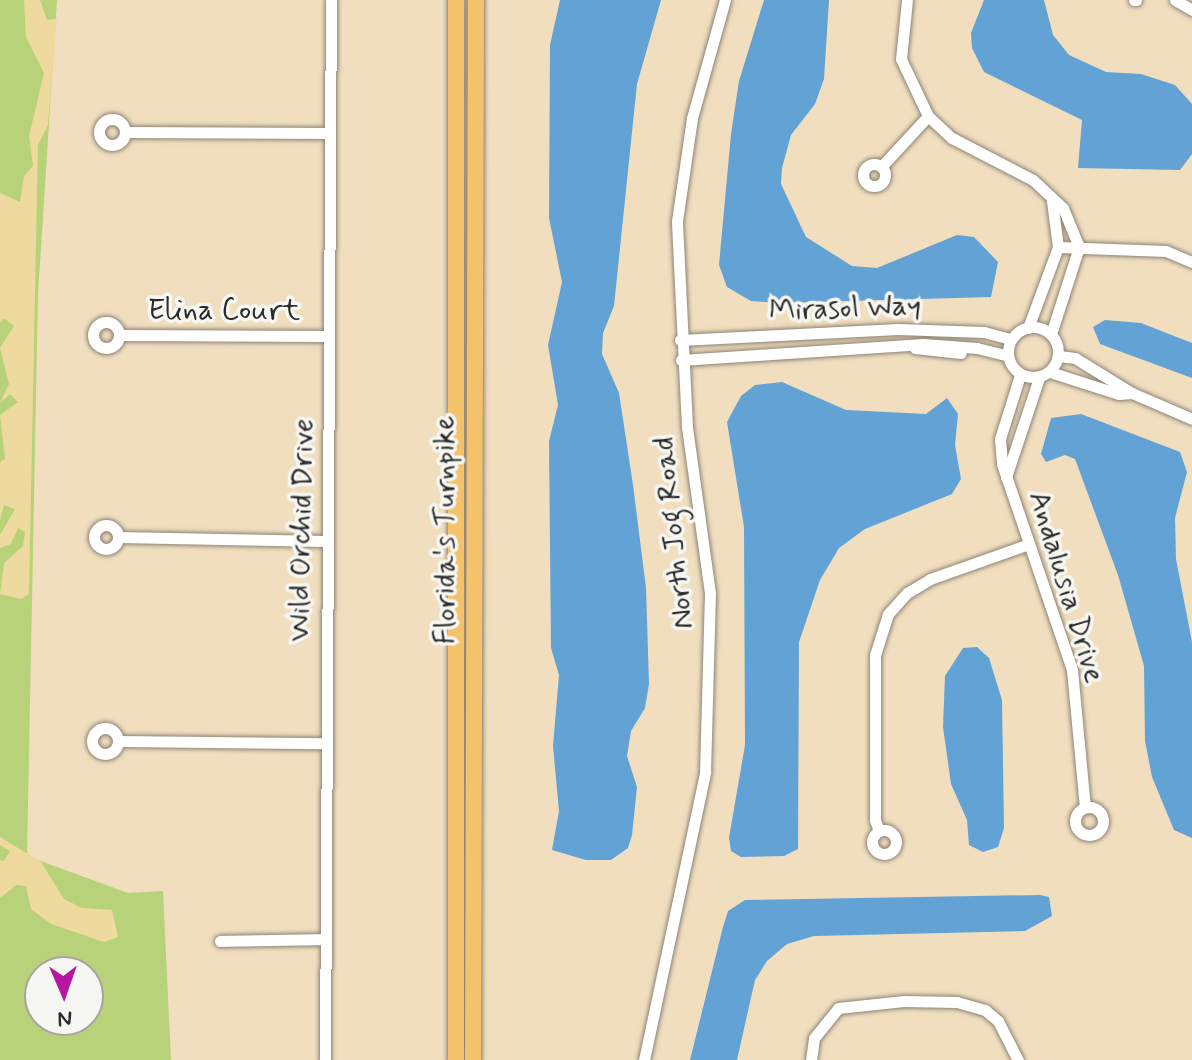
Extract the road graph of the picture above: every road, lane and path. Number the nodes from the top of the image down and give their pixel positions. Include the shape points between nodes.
1 (331, 0) edge
2 (456, 0) edge
3 (476, 0) edge
4 (725, 0) edge
5 (907, 0) edge
6 (1175, 0) edge
7 (1192, 10) edge
8 (928, 116) junction
9 (125, 132) dead end
10 (330, 133) junction
11 (881, 167) dead end
12 (1052, 201) junction
13 (1058, 247) junction
14 (1079, 247) junction
15 (1192, 262) edge
16 (1028, 328) junction
17 (1051, 334) junction
18 (119, 335) dead end
19 (328, 336) junction
20 (1011, 339) junction
21 (680, 340) junction
22 (1008, 356) junction
23 (1059, 356) junction
24 (681, 360) junction
25 (1020, 375) junction
26 (1045, 375) junction
27 (1132, 393) junction
28 (1192, 419) edge
29 (1006, 477) junction
30 (118, 537) dead end
31 (326, 541) junction
32 (1029, 544) junction
33 (118, 741) dead end
34 (324, 743) junction
35 (1085, 807) dead end
36 (879, 831) dead end
37 (324, 939) junction
38 (220, 941) dead end
39 (325, 1060) edge
40 (456, 1060) edge
41 (473, 1060) edge
42 (644, 1060) edge
43 (811, 1060) edge
44 (1018, 1060) edge

1 - 10 street, Wild Orchid Drive
2 - 40 highway, Florida's Turnpike
3 - 41 highway, Florida's Turnpike
4 - 21 street, North Jog Road via 692,118 677,221
5 - 8 street via 901,59
6 - 7 street
8 - 11 street
8 - 12 street via 952,138 1033,180
9 - 10 street
10 - 19 street, Wild Orchid Drive
12 - 13 street
12 - 14 street via 1063,208
13 - 14 street
13 - 16 street
14 - 15 street via 1166,251
14 - 17 street
16 - 17 street
16 - 20 street
17 - 23 street
18 - 19 street, Elina Court
19 - 31 street, Wild Orchid Drive
20 - 21 street, Mirasol Way via 984,332 898,329
20 - 22 street
21 - 24 street, North Jog Road
22 - 24 street, Mirasol Way via 846,347
22 - 25 street
23 - 26 street
23 - 27 street via 1075,358
24 - 42 street, North Jog Road via 710,593 705,772
25 - 26 street
25 - 29 street, Andalusia Drive via 1000,439
26 - 27 street
26 - 29 street, Andalusia Drive
27 - 28 street
29 - 32 street, Andalusia Drive
30 - 31 street
31 - 34 street, Wild Orchid Drive
32 - 35 street, Andalusia Drive via 1072,670
32 - 36 street via 919,584 897,603 882,627 875,655
33 - 34 street
34 - 37 street, Wild Orchid Drive
37 - 38 street
37 - 39 street, Wild Orchid Drive
43 - 44 street via 818,1029 838,1008 904,1001 957,1002 985,1010 998,1021

